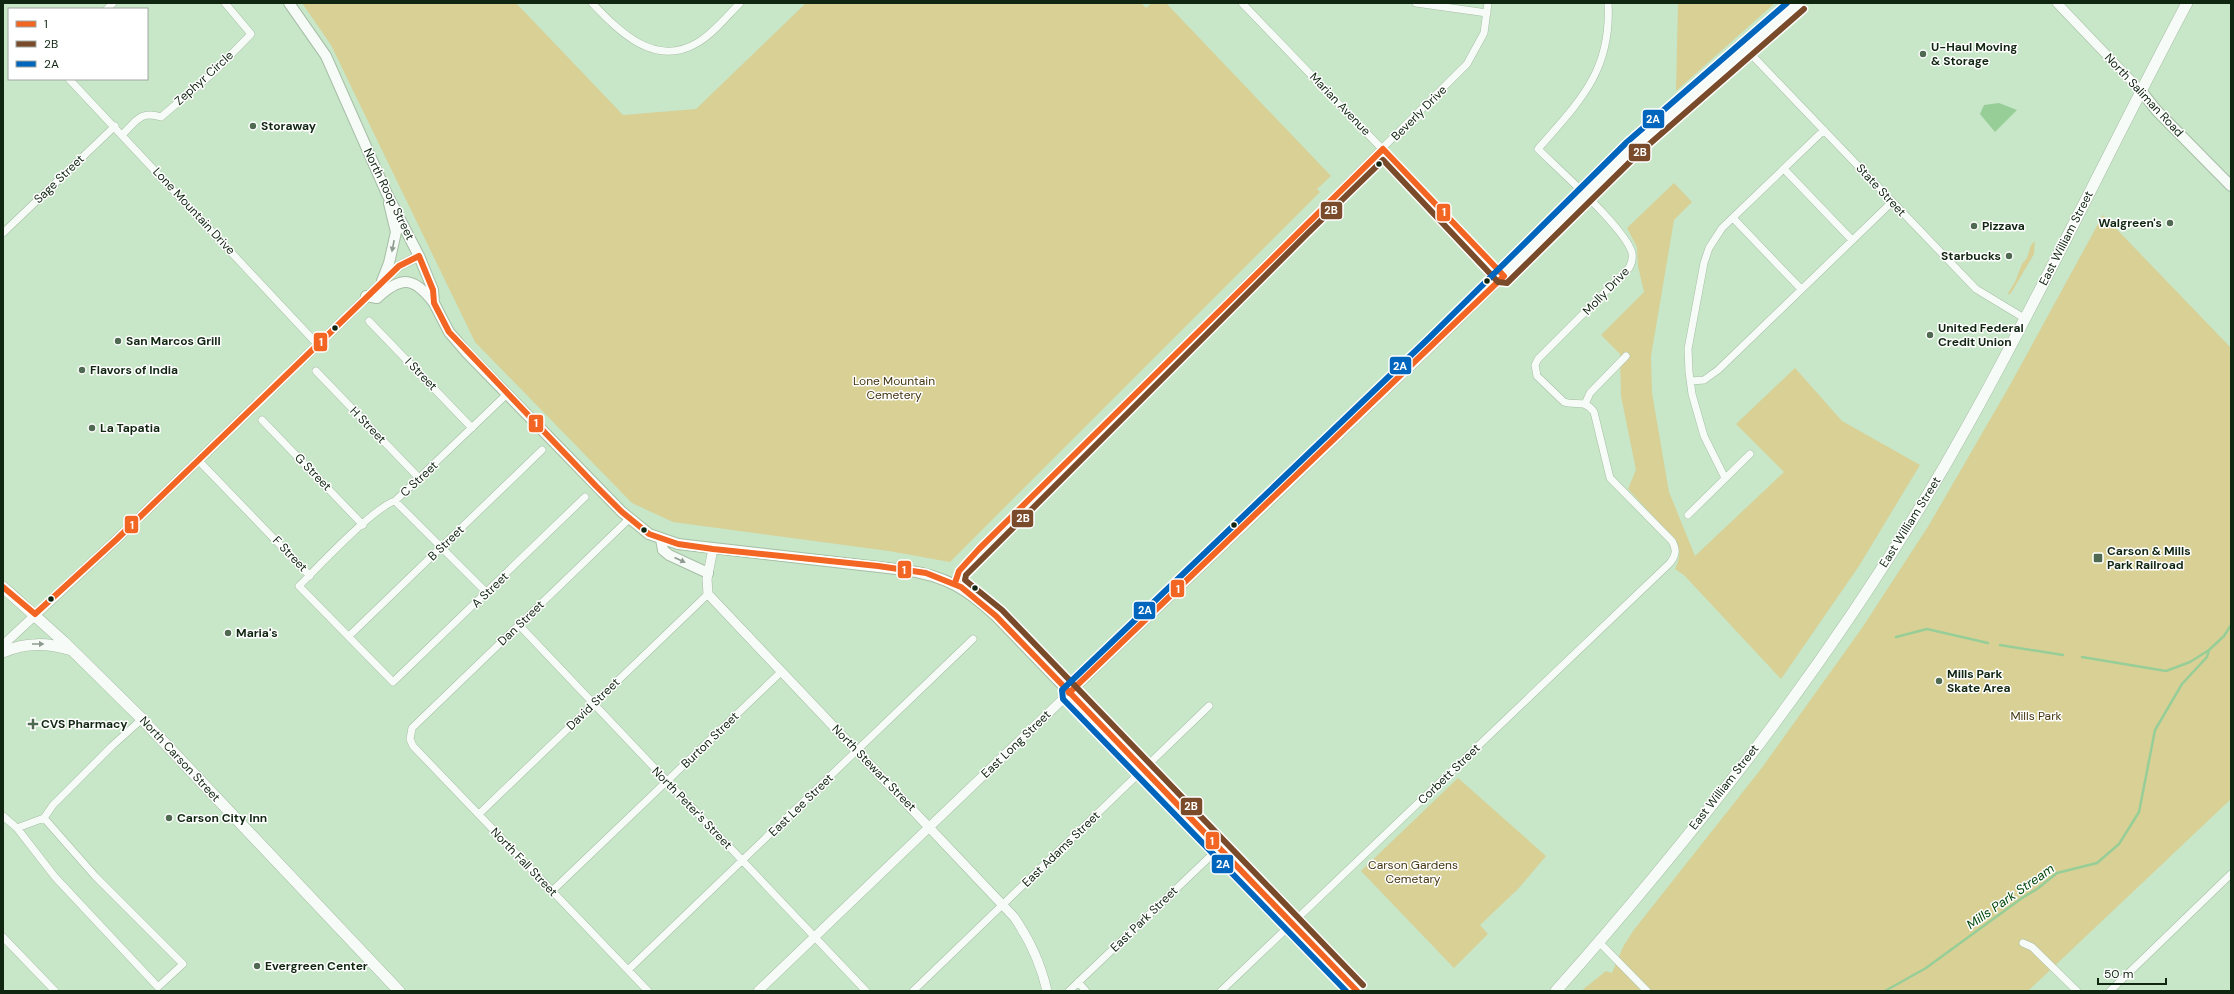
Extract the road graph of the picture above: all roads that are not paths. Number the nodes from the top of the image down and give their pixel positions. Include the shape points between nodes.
1 (225, 3) edge
2 (289, 3) edge
3 (592, 3) edge
4 (740, 3) edge
5 (1242, 3) edge
6 (1416, 3) edge
7 (1488, 3) edge
8 (1608, 3) edge
9 (1799, 3) edge
10 (2057, 3) edge
11 (2187, 3) edge
12 (1487, 13) junction
13 (1747, 50) junction
14 (70, 80) edge
15 (2142, 92) junction
16 (114, 126) junction
17 (1824, 130) junction
18 (122, 134) junction
19 (1384, 149) junction
20 (1784, 169) junction
21 (2231, 186) edge
22 (387, 194) junction
23 (1585, 196) junction
24 (1892, 202) junction
25 (1733, 218) junction
26 (3, 233) edge
27 (1852, 240) junction
28 (419, 256) junction
29 (1504, 276) junction
30 (382, 281) junction
31 (1801, 289) junction
32 (366, 296) junction
33 (434, 303) junction
34 (2024, 318) junction
35 (369, 321) dead end
36 (318, 345) junction
37 (1626, 356) dead end
38 (316, 371) dead end
39 (1690, 382) junction
40 (507, 394) junction
41 (1585, 404) junction
42 (262, 420) dead end
43 (472, 428) junction
44 (542, 450) dead end
45 (1750, 454) dead end
46 (199, 461) junction
47 (420, 478) junction
48 (1726, 478) junction
49 (585, 497) dead end
50 (396, 501) junction
51 (1688, 515) dead end
52 (630, 518) junction
53 (363, 525) junction
54 (661, 539) junction
55 (441, 547) junction
56 (713, 549) junction
57 (708, 573) junction
58 (310, 576) junction
59 (955, 583) junction
60 (3, 587) edge
61 (487, 593) junction
62 (708, 594) junction
63 (35, 614) junction
64 (519, 625) junction
65 (349, 636) junction
66 (973, 639) dead end
67 (3, 645) edge
68 (73, 650) junction
69 (3, 652) edge
70 (781, 672) junction
71 (393, 682) joint
72 (1069, 693) junction
73 (593, 703) junction
74 (1209, 706) dead end
75 (142, 719) junction
76 (412, 728) joint
77 (857, 750) junction
78 (1143, 770) junction
79 (666, 782) junction
80 (479, 814) junction
81 (3, 816) edge
82 (44, 818) junction
83 (930, 827) junction
84 (17, 828) junction
85 (1219, 848) junction
86 (742, 860) junction
87 (2231, 874) edge
88 (552, 892) junction
89 (1003, 904) junction
90 (1292, 923) junction
91 (3, 937) edge
92 (814, 937) junction
93 (1599, 942) junction
94 (2023, 943) dead end
95 (628, 970) junction
96 (1078, 982) junction
97 (55, 991) edge
98 (399, 991) edge
99 (648, 991) edge
100 (758, 991) edge
101 (866, 991) edge
102 (913, 991) edge
103 (1047, 991) edge
104 (1069, 991) edge
105 (1086, 991) edge
106 (1221, 991) edge
107 (1357, 991) edge
108 (1556, 991) edge
109 (1647, 991) edge
110 (2077, 991) edge
111 (2110, 991) edge

1 - 18 street, Zephyr Circle via 251,34 214,72 161,117 152,114 142,115
2 - 22 main road, North Roop Street via 326,56
3 - 4 street via 621,33 642,45 665,51 686,48 706,36
5 - 19 street, Marian Avenue
6 - 12 street
7 - 12 street, Beverly Drive
8 - 23 street, Molly Drive via 1609,30 1598,72 1586,92 1538,149
9 - 13 street, East Long Street
10 - 15 street, North Saliman Road
11 - 15 main road, East William Street
12 - 19 street, Beverly Drive via 1484,33 1468,64
13 - 17 street, State Street
13 - 23 street, East Long Street via 1644,138
14 - 16 street, Lone Mountain Drive
15 - 21 main road, North Saliman Road via 2157,111
15 - 34 main road, East William Street
16 - 18 street, Lone Mountain Drive
16 - 26 street, Sage Street
17 - 20 street
17 - 24 street, State Street
18 - 36 street, Lone Mountain Drive
19 - 29 street, Marian Avenue
19 - 59 street, Beverly Drive via 979,549 958,571
20 - 25 street
20 - 27 street
22 - 28 main road, North Roop Street
22 -> 30 main road via 396,232
23 - 29 street, East Long Street
23 - 41 street, Molly Drive via 1622,236 1632,252 1632,264 1535,365 1537,376 1560,400 1569,404
24 - 27 street
24 - 34 street, State Street via 1976,289
25 - 31 street
25 - 39 street via 1716,236 1704,263 1688,348
27 - 31 street
28 - 30 street via 399,266
28 - 33 main road, North Roop Street via 433,290
29 - 72 street, East Long Street
30 - 32 street
31 - 39 street via 1718,370 1704,380
32 - 33 main road via 377,298 392,285 399,282 412,283 422,288
32 - 36 street
33 - 40 main road, North Roop Street via 449,332
34 - 93 main road, East William Street via 1951,455 1850,616 1714,802
35 - 43 street, I Street
36 - 46 street
37 - 41 street via 1590,393
38 - 47 street, H Street
39 - 48 street via 1704,436
40 - 43 street, C Street
40 - 52 main road, North Roop Street
41 - 90 street, Corbett Street via 1594,412 1610,478 1672,541 1676,555
42 - 53 street, G Street
43 - 47 street, C Street
44 - 55 street, B Street
45 - 48 street
46 - 58 street, F Street
46 - 63 street
47 - 50 street, C Street
48 - 51 street
49 - 61 street, A Street
50 - 53 street, C Street via 388,503
50 - 55 street
52 - 54 main road, North Roop Street via 649,534
52 - 64 street, Dan Street
53 - 58 street, C Street
54 - 56 main road, North Roop Street
54 -> 57 main road via 662,550
55 - 61 street
55 - 65 street, B Street
56 - 57 street
56 - 59 main road, North Roop Street via 885,567 926,573
57 - 62 street
58 - 65 street, F Street via 299,586
59 - 72 main road, North Roop Street via 996,616
60 - 63 main road, North Carson Street
61 - 71 street, A Street
62 - 70 street, North Stewart Street
62 - 73 street, David Street
63 - 67 street
63 - 68 main road, North Carson Street
64 - 73 street, North Peter's Street
64 - 76 street, Dan Street
65 - 71 street, F Street
66 - 77 street, East Lee Street
69 -> 68 main road via 31,644 53,645
68 - 75 main road, North Carson Street
70 - 77 street, North Stewart Street
70 - 79 street, Burton Street
72 - 78 main road, North Roop Street
72 - 83 street, East Long Street
73 - 79 street, North Peter's Street
73 - 80 street, David Street
74 - 78 street, East Adams Street
75 - 82 street via 112,746
75 - 98 main road, North Carson Street
76 - 80 street, North Fall Street via 410,738 413,746
77 - 83 street, North Stewart Street
77 - 86 street, East Lee Street
78 - 85 main road, North Roop Street
78 - 89 street, East Adams Street
79 - 86 street, North Peter's Street
79 - 88 street, Burton Street
80 - 88 street, North Fall Street
81 - 84 street
82 - 84 street
82 - 84 street via 95,876 182,964 158,987 55,877
83 - 89 street, North Stewart Street
83 - 92 street, East Long Street
85 - 90 main road, North Roop Street
85 - 96 street, East Park Street
86 - 92 street, North Peter's Street
86 - 95 street, East Lee Street
87 - 111 street
88 - 95 street, North Fall Street
89 - 102 street, East Adams Street
89 - 103 street, North Stewart Street via 1030,940
90 - 106 street, Corbett Street
90 - 107 main road, North Roop Street
91 - 97 street
92 - 100 street, East Long Street
92 - 101 street, North Peter's Street
93 - 108 main road, East William Street
93 - 109 street
94 - 110 street via 2032,947
95 - 99 street, North Fall Street
96 - 104 street, East Park Street
96 - 105 street

